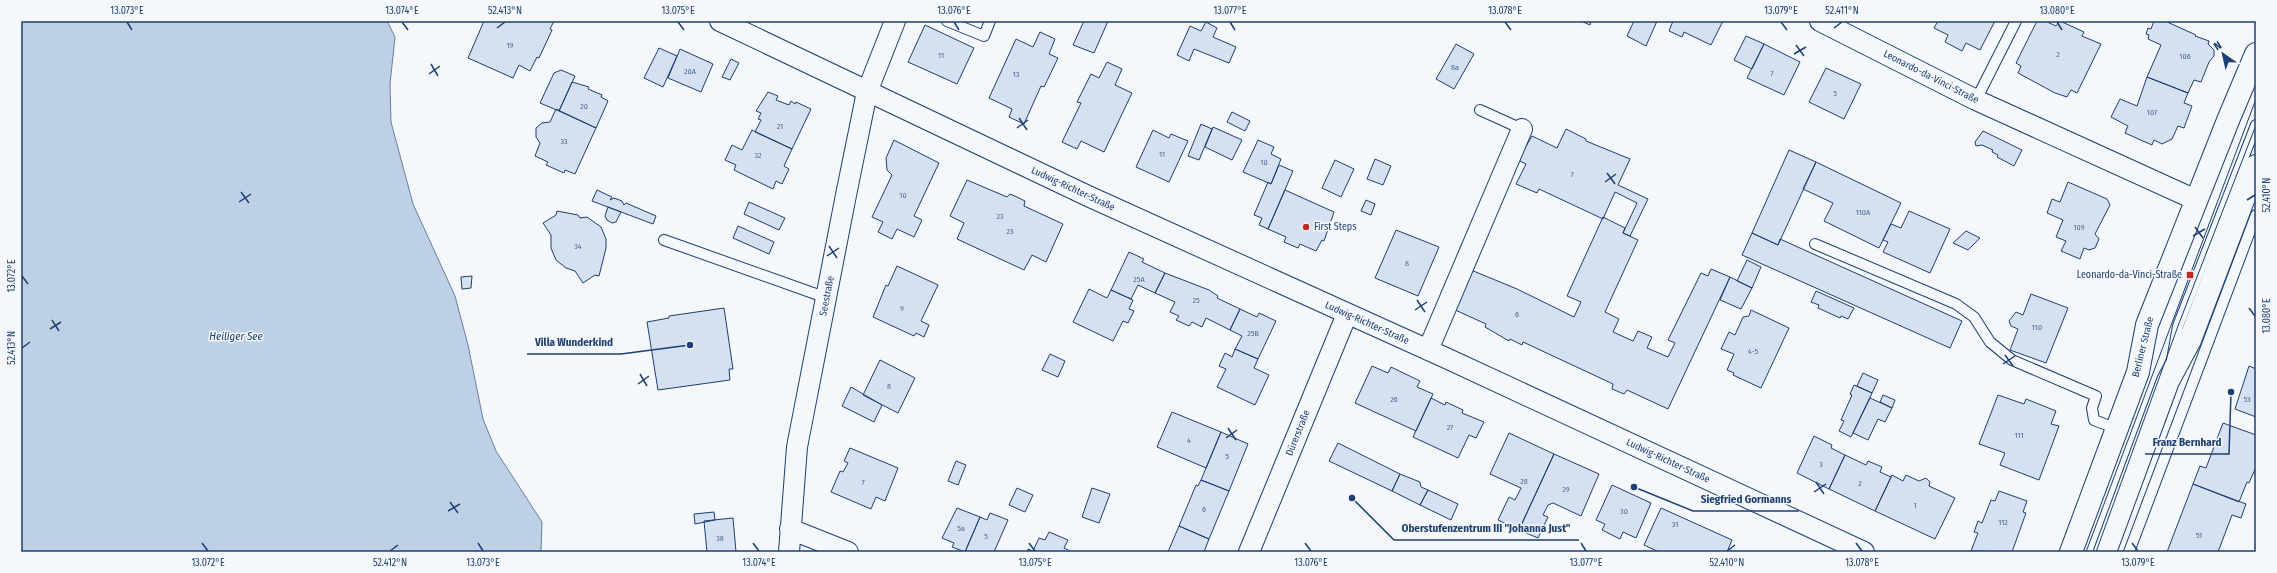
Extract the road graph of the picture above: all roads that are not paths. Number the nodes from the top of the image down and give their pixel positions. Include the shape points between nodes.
1 (720, 21) edge
2 (895, 21) edge
3 (947, 21) edge
4 (990, 21) edge
5 (1820, 21) edge
6 (2016, 21) edge
7 (2256, 54) edge
8 (867, 92) junction
9 (1976, 100) junction
10 (1480, 110) dead end
11 (2256, 125) edge
12 (1522, 129) joint
13 (2256, 166) edge
14 (2196, 200) junction
15 (2256, 215) edge
16 (664, 240) dead end
17 (1815, 244) dead end
18 (827, 298) junction
19 (1347, 314) junction
20 (1428, 350) junction
21 (2168, 381) junction
22 (2117, 429) junction
23 (790, 528) junction
24 (789, 552) edge
25 (848, 552) edge
26 (1249, 552) edge
27 (1864, 552) edge
28 (2071, 552) edge
29 (2105, 552) edge
30 (2129, 552) edge

1 - 8 street, Ludwig-Richter-Straße
2 - 8 street, Seestraße
3 - 4 lane via 984,36
5 - 9 street, Leonardo-da-Vinci-Straße
6 - 9 lane
7 - 14 main road, Berliner Straße
8 - 18 street, Seestraße
8 - 19 street, Ludwig-Richter-Straße
9 - 14 street, Leonardo-da-Vinci-Straße
10 - 12 lane
11 - 21 lane via 2178,326
12 - 20 street
13 - 21 main road via 2190,340
14 - 22 main road, Berliner Straße via 2147,325 2138,372
15 - 30 lane
16 - 18 lane
17 - 22 lane via 1956,304 1974,317 1990,342 2012,360 2096,396 2092,408 2094,420
18 - 23 street, Seestraße via 797,447
19 - 20 street, Ludwig-Richter-Straße
19 - 26 street, Dürerstraße
20 - 27 street, Ludwig-Richter-Straße
21 - 29 main road
22 - 28 main road, Berliner Straße
23 - 24 street, Seestraße
23 - 25 street

